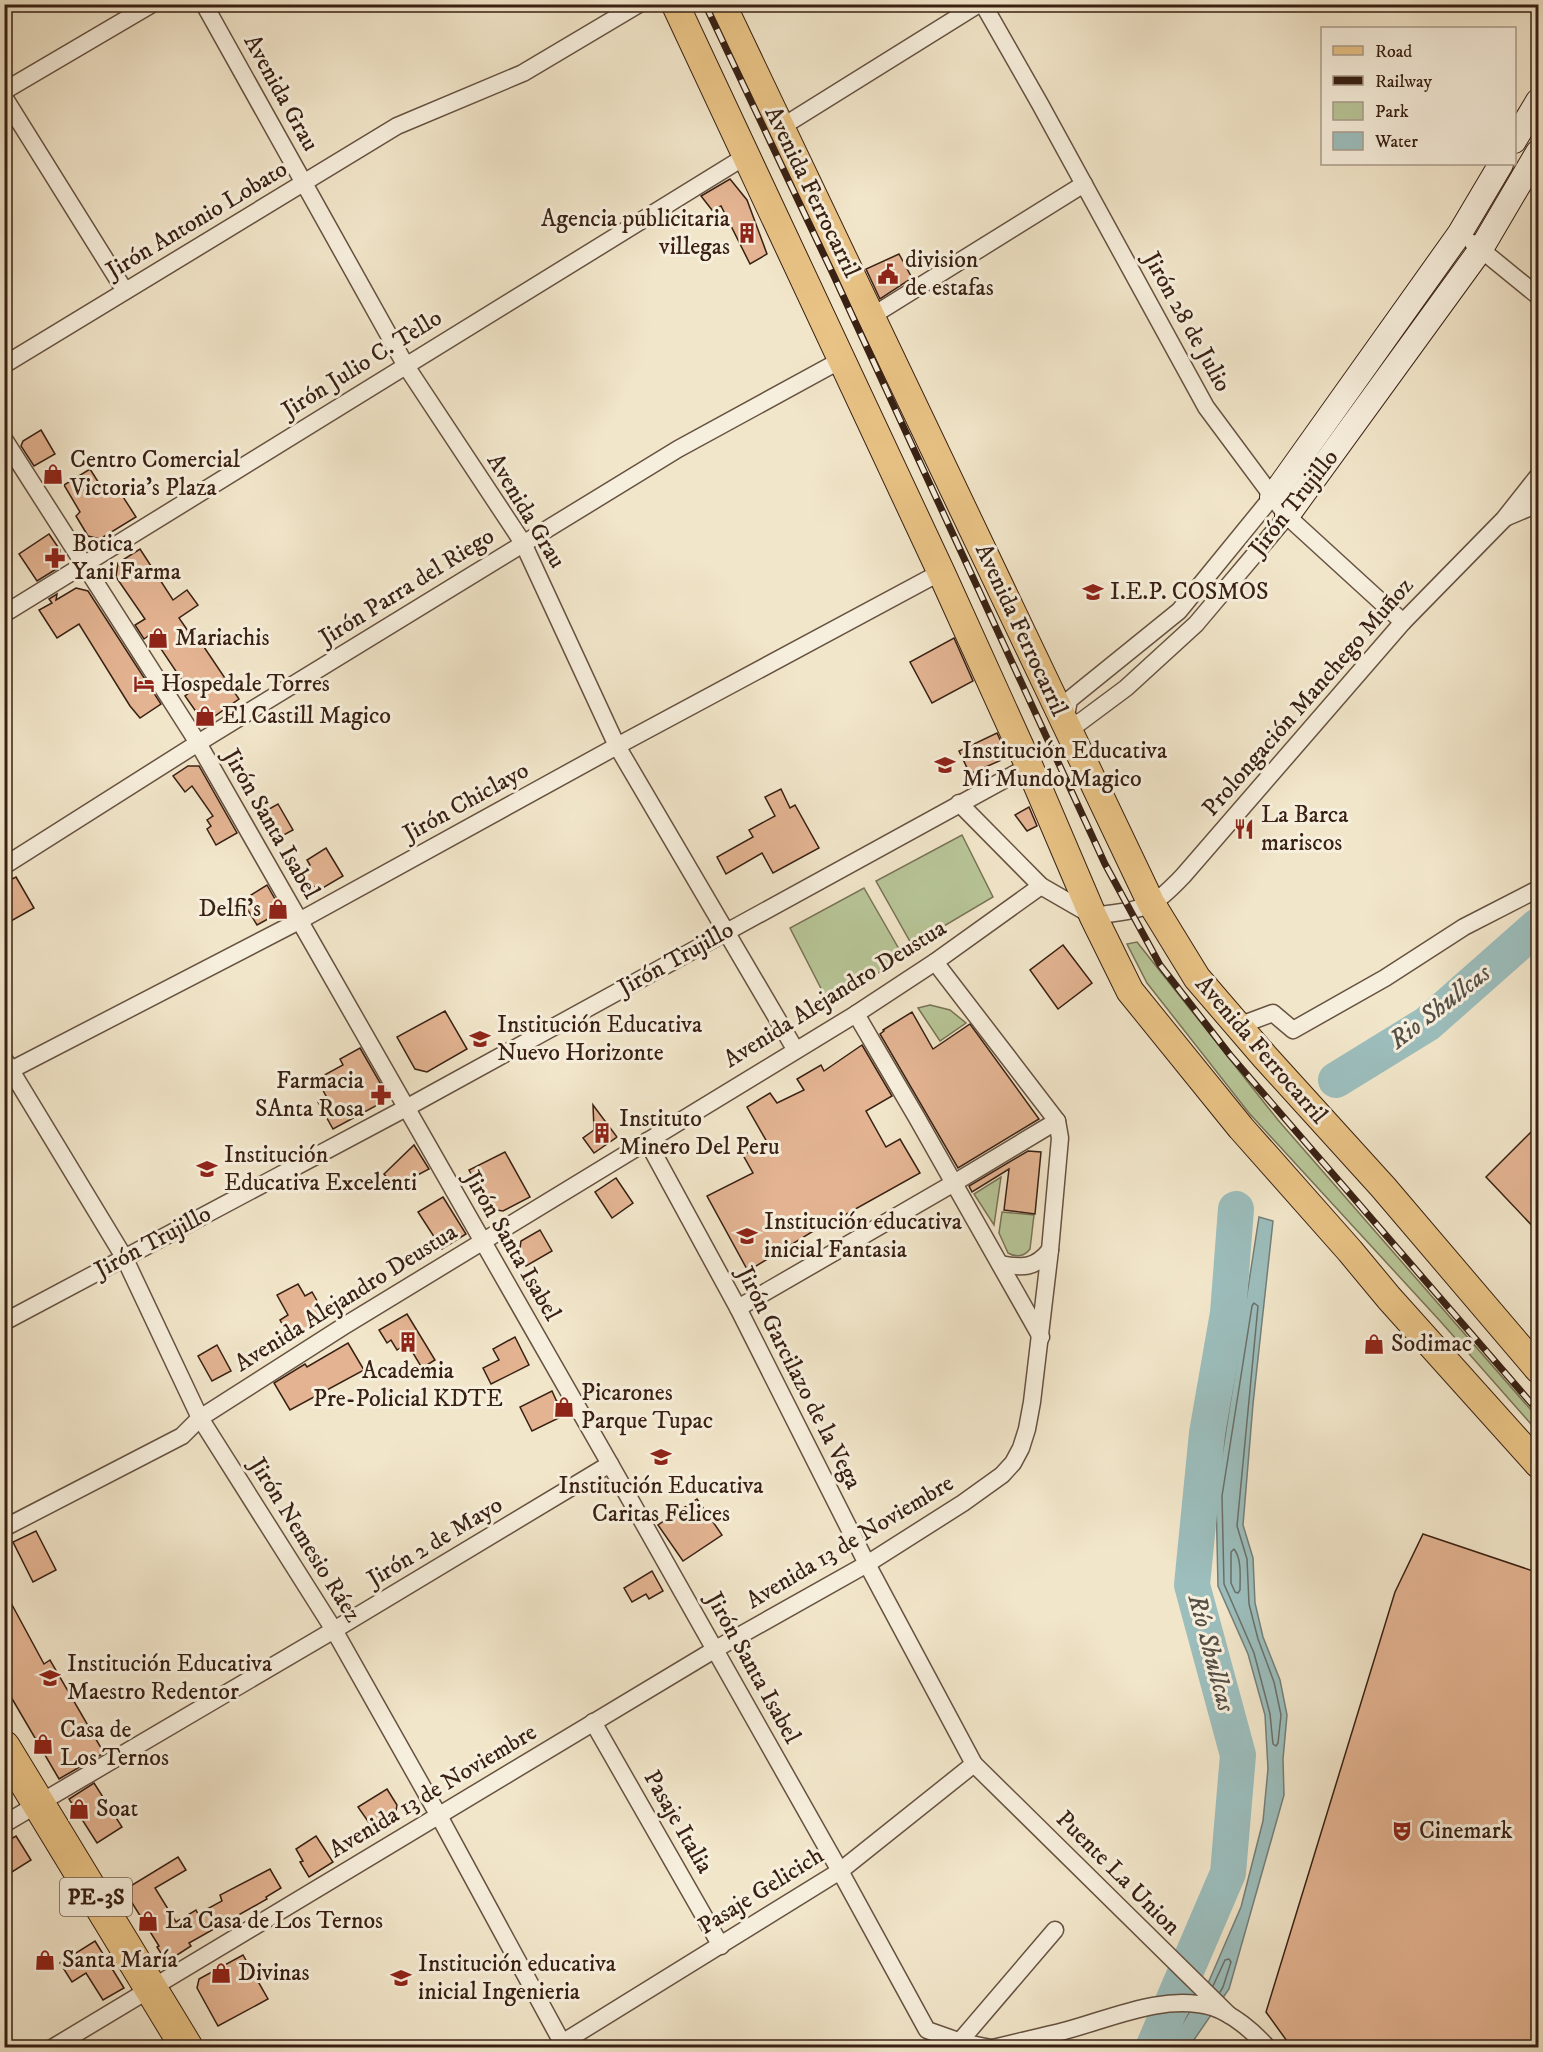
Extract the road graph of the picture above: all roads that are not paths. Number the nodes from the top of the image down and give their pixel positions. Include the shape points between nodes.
1 (152, 4) edge
2 (204, 4) edge
3 (639, 4) edge
4 (675, 4) edge
5 (722, 4) edge
6 (981, 4) edge
7 (4, 91) edge
8 (4, 97) edge
9 (1539, 101) edge
10 (780, 128) junction
11 (1516, 139) edge
12 (1539, 152) edge
13 (746, 156) junction
14 (1500, 165) edge
15 (303, 183) junction
16 (1084, 183) junction
17 (1460, 232) junction
18 (1481, 249) junction
19 (126, 291) junction
20 (1539, 296) edge
21 (872, 316) junction
22 (842, 360) junction
23 (4, 365) edge
24 (405, 366) junction
25 (4, 439) edge
26 (1539, 476) edge
27 (1272, 497) junction
28 (1539, 504) edge
29 (1287, 516) junction
30 (1504, 519) junction
31 (524, 543) junction
32 (84, 563) junction
33 (941, 572) junction
34 (4, 614) edge
35 (1403, 622) junction
36 (1068, 716) junction
37 (198, 743) junction
38 (617, 746) junction
39 (1029, 766) junction
40 (959, 804) junction
41 (4, 866) edge
42 (1041, 886) junction
43 (1539, 889) edge
44 (1151, 903) junction
45 (1093, 916) junction
46 (299, 921) junction
47 (726, 932) junction
48 (935, 962) junction
49 (856, 1014) junction
50 (1238, 1026) junction
51 (795, 1049) junction
52 (8, 1065) edge
53 (406, 1108) junction
54 (1056, 1121) junction
55 (647, 1141) junction
56 (954, 1183) junction
57 (482, 1242) junction
58 (1050, 1250) junction
59 (124, 1257) junction
60 (1000, 1264) junction
61 (738, 1308) junction
62 (4, 1322) edge
63 (1041, 1337) junction
64 (1539, 1369) edge
65 (200, 1418) junction
66 (610, 1464) junction
67 (1539, 1464) edge
68 (4, 1528) edge
69 (867, 1564) junction
70 (334, 1630) junction
71 (714, 1650) junction
72 (593, 1722) junction
73 (4, 1747) edge
74 (974, 1764) junction
75 (38, 1805) junction
76 (439, 1816) junction
77 (4, 1824) edge
78 (840, 1871) junction
79 (1055, 1930) dead end
80 (721, 1946) junction
81 (152, 1988) junction
82 (1228, 2015) junction
83 (564, 2045) edge
84 (958, 2045) edge
85 (52, 2048) edge
86 (187, 2048) edge
87 (992, 2048) edge
88 (1268, 2048) edge

1 - 7 street
2 - 15 street, Avenida Grau
3 - 15 street, Jirón Antonio Lobato via 523,74 398,126
4 - 13 main road, Avenida Ferrocarril
5 - 10 main road, Avenida Ferrocarril
6 - 10 street
6 - 16 street, Jirón 28 de Julio
8 - 19 street
9 - 11 street
10 - 21 main road, Avenida Ferrocarril
12 - 18 street, Jirón Trujillo
13 - 22 main road, Avenida Ferrocarril
13 - 24 street, Jirón Julio C. Tello
14 - 17 street, Jirón Trujillo
15 - 19 street, Jirón Antonio Lobato
15 - 24 street, Avenida Grau
16 - 21 street
16 - 27 street, Jirón 28 de Julio via 1206,407
17 - 18 street
17 - 27 street, Jirón Trujillo
18 - 20 street
18 - 29 street, Jirón Trujillo
19 - 23 street, Jirón Antonio Lobato
21 - 36 main road, Avenida Ferrocarril
22 - 31 street, Jirón Parra del Riego via 678,449
22 - 33 main road, Avenida Ferrocarril
24 - 31 street, Avenida Grau
24 - 32 street, Jirón Julio C. Tello
25 - 32 street, Jirón Santa Isabel
26 - 30 street, Prolongación Manchego Muñoz
27 - 29 street, Jirón 28 de Julio
27 - 36 street, Jirón Trujillo via 1179,611
28 - 30 street
29 - 35 street, Jirón 28 de Julio
29 - 36 street, Jirón Trujillo via 1196,624 1126,687
30 - 35 street, Prolongación Manchego Muñoz
31 - 37 street, Jirón Parra del Riego
31 - 38 street, Avenida Grau
32 - 34 street, Jirón Julio C. Tello
32 - 37 street, Jirón Santa Isabel
33 - 38 street, Jirón Chiclayo
33 - 39 main road, Avenida Ferrocarril
35 - 44 street, Prolongación Manchego Muñoz via 1183,876
36 - 44 main road, Avenida Ferrocarril
37 - 41 street, Jirón Parra del Riego
37 - 46 street, Jirón Santa Isabel
38 - 46 street, Jirón Chiclayo
38 - 47 street, Avenida Grau
39 - 40 street, Jirón Trujillo
39 - 45 main road, Avenida Ferrocarril
40 - 42 street
40 - 47 street, Jirón Trujillo
42 - 45 street
42 - 48 street, Avenida Alejandro Deustua
43 - 50 street via 1464,927 1293,1030 1273,1013
44 - 45 street, Prolongación Manchego Muñoz
44 - 50 main road, Avenida Ferrocarril via 1197,978
45 - 67 main road, Avenida Ferrocarril via 1130,991 1241,1128
46 - 52 street, Jirón Chiclayo
46 - 53 street, Jirón Santa Isabel
47 - 51 street, Avenida Grau
47 - 53 street, Jirón Trujillo
48 - 49 street, Avenida Alejandro Deustua
48 - 54 street
49 - 51 street, Avenida Alejandro Deustua
49 - 56 street
50 - 64 main road, Avenida Ferrocarril
51 - 55 street, Avenida Alejandro Deustua
52 - 59 street, Jirón Nemesio Ráez
53 - 57 street, Jirón Santa Isabel
53 - 59 street, Jirón Trujillo
54 - 56 street
54 - 58 street, Avenida 13 de Noviembre via 1060,1138
55 - 57 street, Avenida Alejandro Deustua
55 - 61 street, Jirón Garcilazo de la Vega
56 - 60 street
56 - 61 street
57 - 65 street, Avenida Alejandro Deustua
57 - 66 street, Jirón Santa Isabel
58 - 60 street via 1029,1265
58 - 63 street, Avenida 13 de Noviembre
59 - 62 street, Jirón Trujillo
59 - 65 street, Jirón Nemesio Ráez
60 - 63 street
61 - 69 street, Jirón Garcilazo de la Vega
63 - 69 street, Avenida 13 de Noviembre via 1027,1429 1013,1463 984,1488
65 - 68 street, Avenida Alejandro Deustua via 182,1436
65 - 70 street, Jirón Nemesio Ráez
66 - 70 street, Jirón 2 de Mayo
66 - 71 street, Jirón Santa Isabel
69 - 71 street, Avenida 13 de Noviembre
69 - 74 street, Jirón Garcilazo de la Vega
70 - 75 street, Jirón 2 de Mayo
70 - 76 street, Jirón Nemesio Ráez
71 - 72 street, Avenida 13 de Noviembre
71 - 78 street, Jirón Santa Isabel
72 - 76 street, Avenida 13 de Noviembre
72 - 80 street, Pasaje Italia
73 - 75 highway, PE-3S
74 - 78 street, Pasaje Gelicich
74 - 82 street, Puente La Union
75 - 77 street, Jirón 2 de Mayo
75 - 81 highway, PE-3S
76 - 81 street, Avenida 13 de Noviembre
76 - 83 street, Jirón Nemesio Ráez
78 - 80 street, Pasaje Gelicich
78 - 84 street, Jirón Santa Isabel via 927,2030
79 - 84 street
80 - 83 street, Pasaje Gelicich
81 - 85 street, Avenida 13 de Noviembre
81 - 86 highway, PE-3S
82 - 87 street, Jirón Santa Isabel via 1212,2007 1190,2004 1146,2007
82 - 88 street via 1257,2035
84 - 87 street, Jirón Santa Isabel

